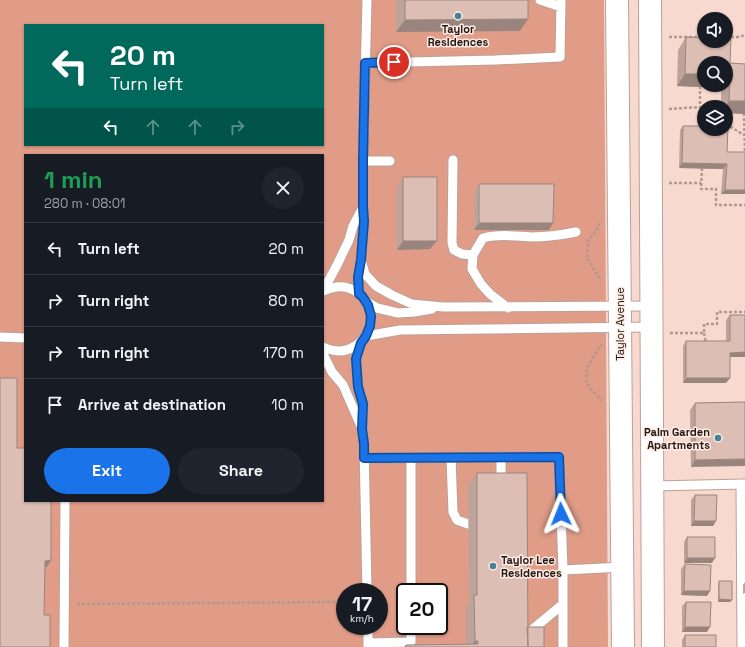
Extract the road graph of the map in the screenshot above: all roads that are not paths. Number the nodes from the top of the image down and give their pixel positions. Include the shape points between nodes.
1 (367, 0) edge
2 (540, 0) edge
3 (617, 0) edge
4 (650, 0) edge
5 (561, 4) edge
6 (365, 63) junction
7 (454, 160) dead end
8 (363, 161) junction
9 (390, 161) dead end
10 (363, 207) junction
11 (576, 232) dead end
12 (473, 255) junction
13 (361, 260) junction
14 (324, 289) edge
15 (324, 291) edge
16 (362, 297) junction
17 (651, 306) junction
18 (443, 307) junction
19 (508, 308) junction
20 (620, 317) junction
21 (658, 330) junction
22 (0, 337) edge
23 (24, 338) edge
24 (364, 339) junction
25 (324, 348) edge
26 (324, 356) edge
27 (362, 429) junction
28 (501, 457) junction
29 (364, 458) junction
30 (411, 458) junction
31 (451, 458) junction
32 (743, 484) edge
33 (500, 485) edge
34 (652, 486) junction
35 (65, 502) edge
36 (468, 524) dead end
37 (623, 567) junction
38 (563, 570) junction
39 (367, 583) edge
40 (411, 583) edge
41 (563, 604) junction
42 (533, 629) edge
43 (411, 635) edge
44 (368, 645) edge
45 (64, 647) edge
46 (563, 647) edge
47 (624, 647) edge
48 (653, 647) edge
49 (742, 647) edge

1 - 6 lane
2 - 5 lane
3 - 20 main road, Taylor Avenue
4 - 17 main road
5 - 6 lane via 560,57
6 - 8 lane
7 - 12 lane via 452,243 454,250
8 - 9 lane
8 - 10 lane
10 - 13 lane
10 - 14 lane
11 - 12 lane via 533,237 493,235 483,238
12 - 19 lane via 472,269 481,284
13 - 16 lane via 358,277
13 - 18 lane via 365,274 376,286 412,304
15 - 16 lane via 344,287 354,290
16 - 18 lane via 377,308 398,313
16 - 24 lane via 371,316
17 - 20 lane
17 - 21 main road
18 - 19 lane
19 - 20 lane
20 - 21 lane
20 - 24 lane via 400,330
20 - 37 main road, Taylor Avenue
21 - 34 main road
22 - 23 lane
24 - 25 lane via 350,349 339,352
24 - 27 lane via 356,359 358,387 363,404
26 - 27 lane via 332,372 343,385
27 - 29 lane
28 - 31 lane
28 - 33 lane
28 - 38 lane via 559,457
29 - 30 lane
29 - 39 lane
30 - 31 lane
30 - 40 lane
31 - 36 lane via 453,512 457,520
32 - 34 lane
32 - 49 lane
34 - 48 main road
35 - 45 lane
37 - 38 lane
37 - 47 main road, Taylor Avenue
38 - 41 lane
41 - 42 lane
41 - 46 lane
43 - 44 lane via 411,642

